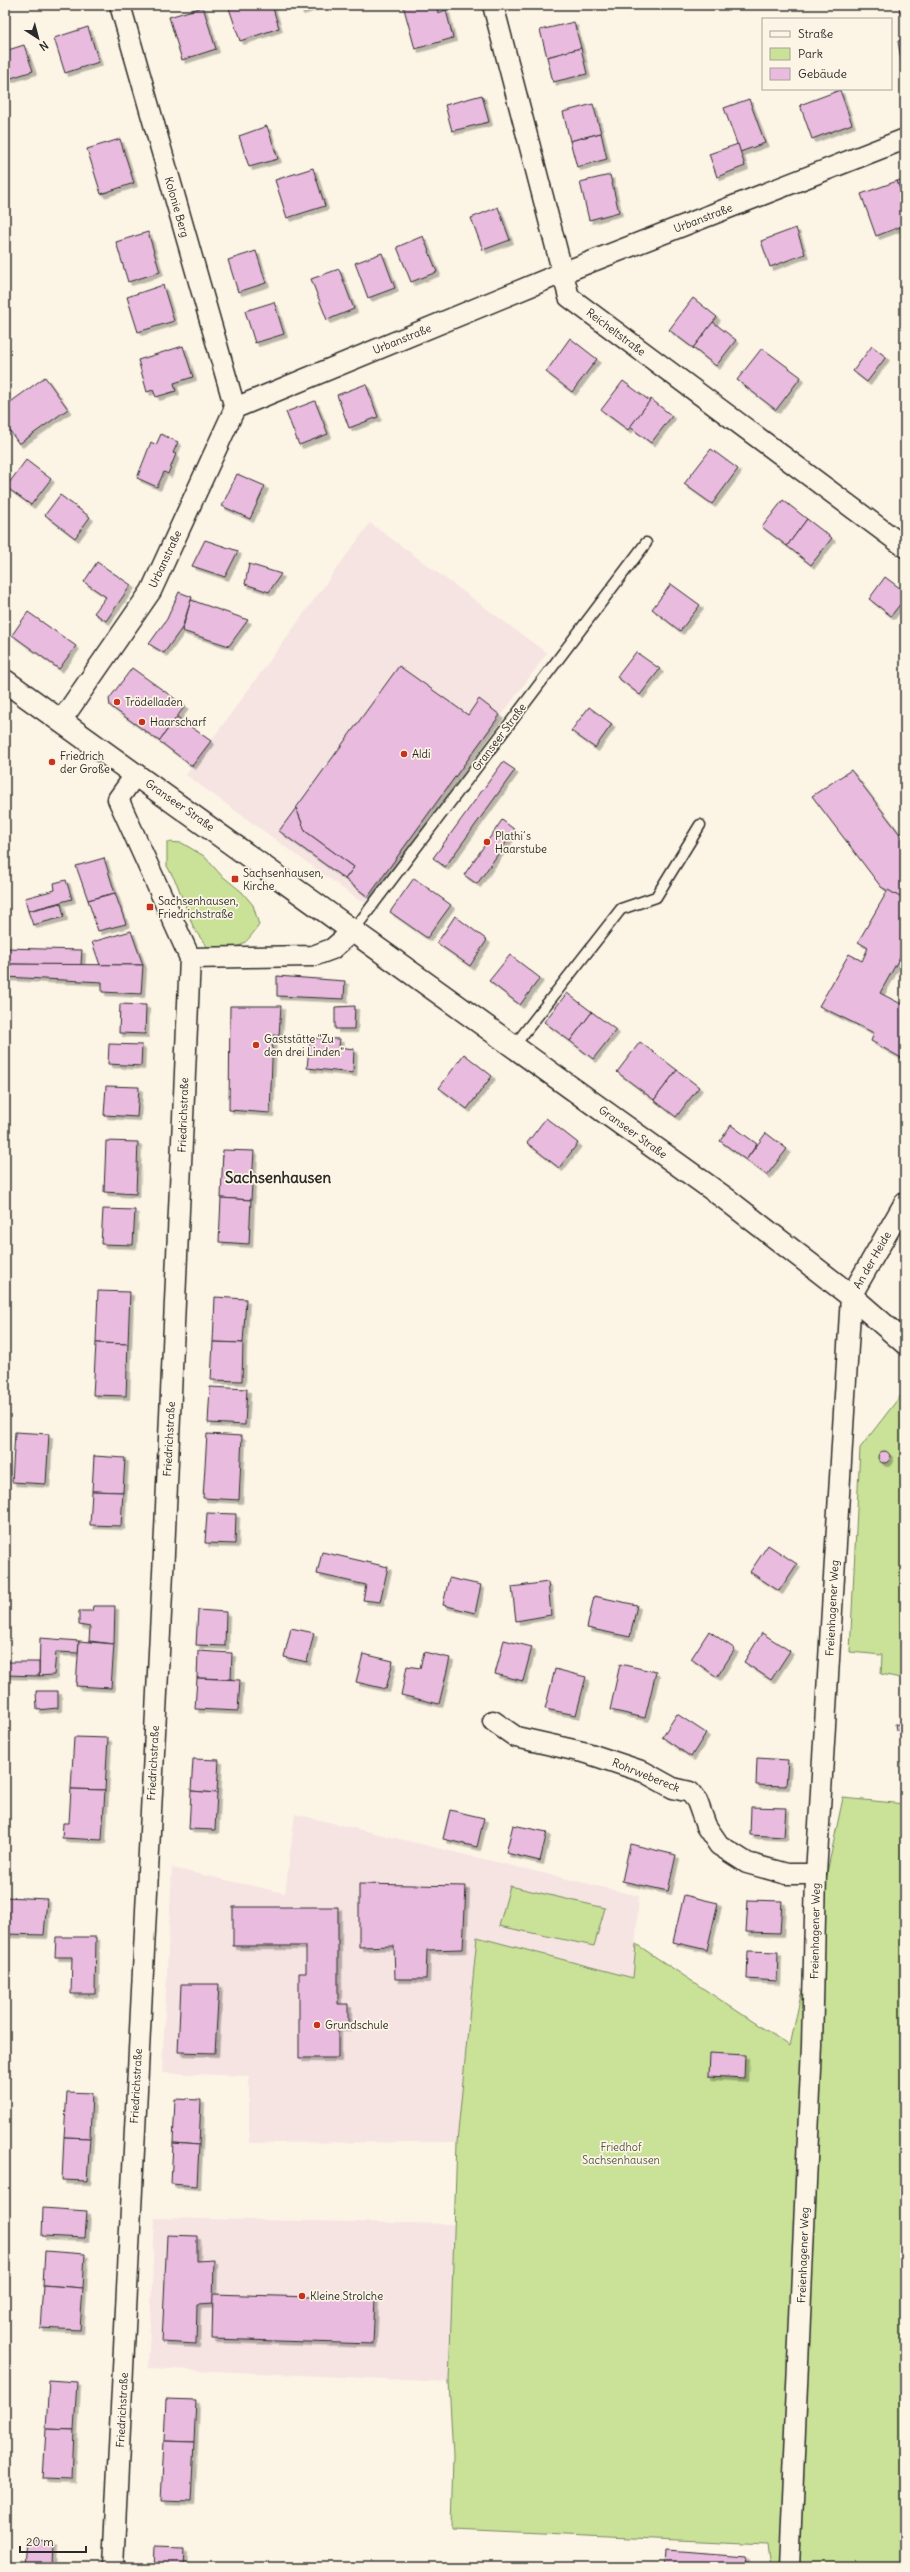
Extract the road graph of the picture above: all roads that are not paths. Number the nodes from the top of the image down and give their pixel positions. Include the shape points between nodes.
1 (120, 5) edge
2 (493, 5) edge
3 (905, 139) edge
4 (562, 273) junction
5 (234, 408) junction
6 (646, 543) dead end
7 (905, 547) edge
8 (5, 682) edge
9 (61, 721) junction
10 (136, 774) junction
11 (700, 825) dead end
12 (353, 931) junction
13 (190, 958) junction
14 (514, 1046) junction
15 (905, 1202) edge
16 (851, 1296) junction
17 (905, 1343) edge
18 (493, 1721) dead end
19 (816, 1874) junction
20 (113, 2567) edge
21 (789, 2567) edge

1 - 5 street, Kolonie Berg
2 - 4 street, Reicheltstraße
3 - 4 street, Urbanstraße
4 - 5 street, Urbanstraße
4 - 7 street, Reicheltstraße via 569,297
5 - 9 street, Urbanstraße via 151,591
6 - 12 lane, Granseer Straße
8 - 9 main road, Granseer Straße
9 - 10 main road, Granseer Straße
10 - 12 main road, Granseer Straße
10 - 13 street, Friedrichstraße via 118,799
11 - 14 lane via 656,897 621,909
12 - 13 street via 332,949 313,956
12 - 14 main road, Granseer Straße
13 - 20 street, Friedrichstraße via 165,1538
14 - 16 main road, Granseer Straße via 726,1199
15 - 16 street, An der Heide
16 - 17 main road, Granseer Straße
16 - 19 street, Freienhagener Weg
18 - 19 street, Rohrwebereck via 516,1737 587,1753 644,1772 673,1788 690,1792 697,1801 706,1826 719,1845 747,1863 787,1874
19 - 21 street, Freienhagener Weg via 811,2061

